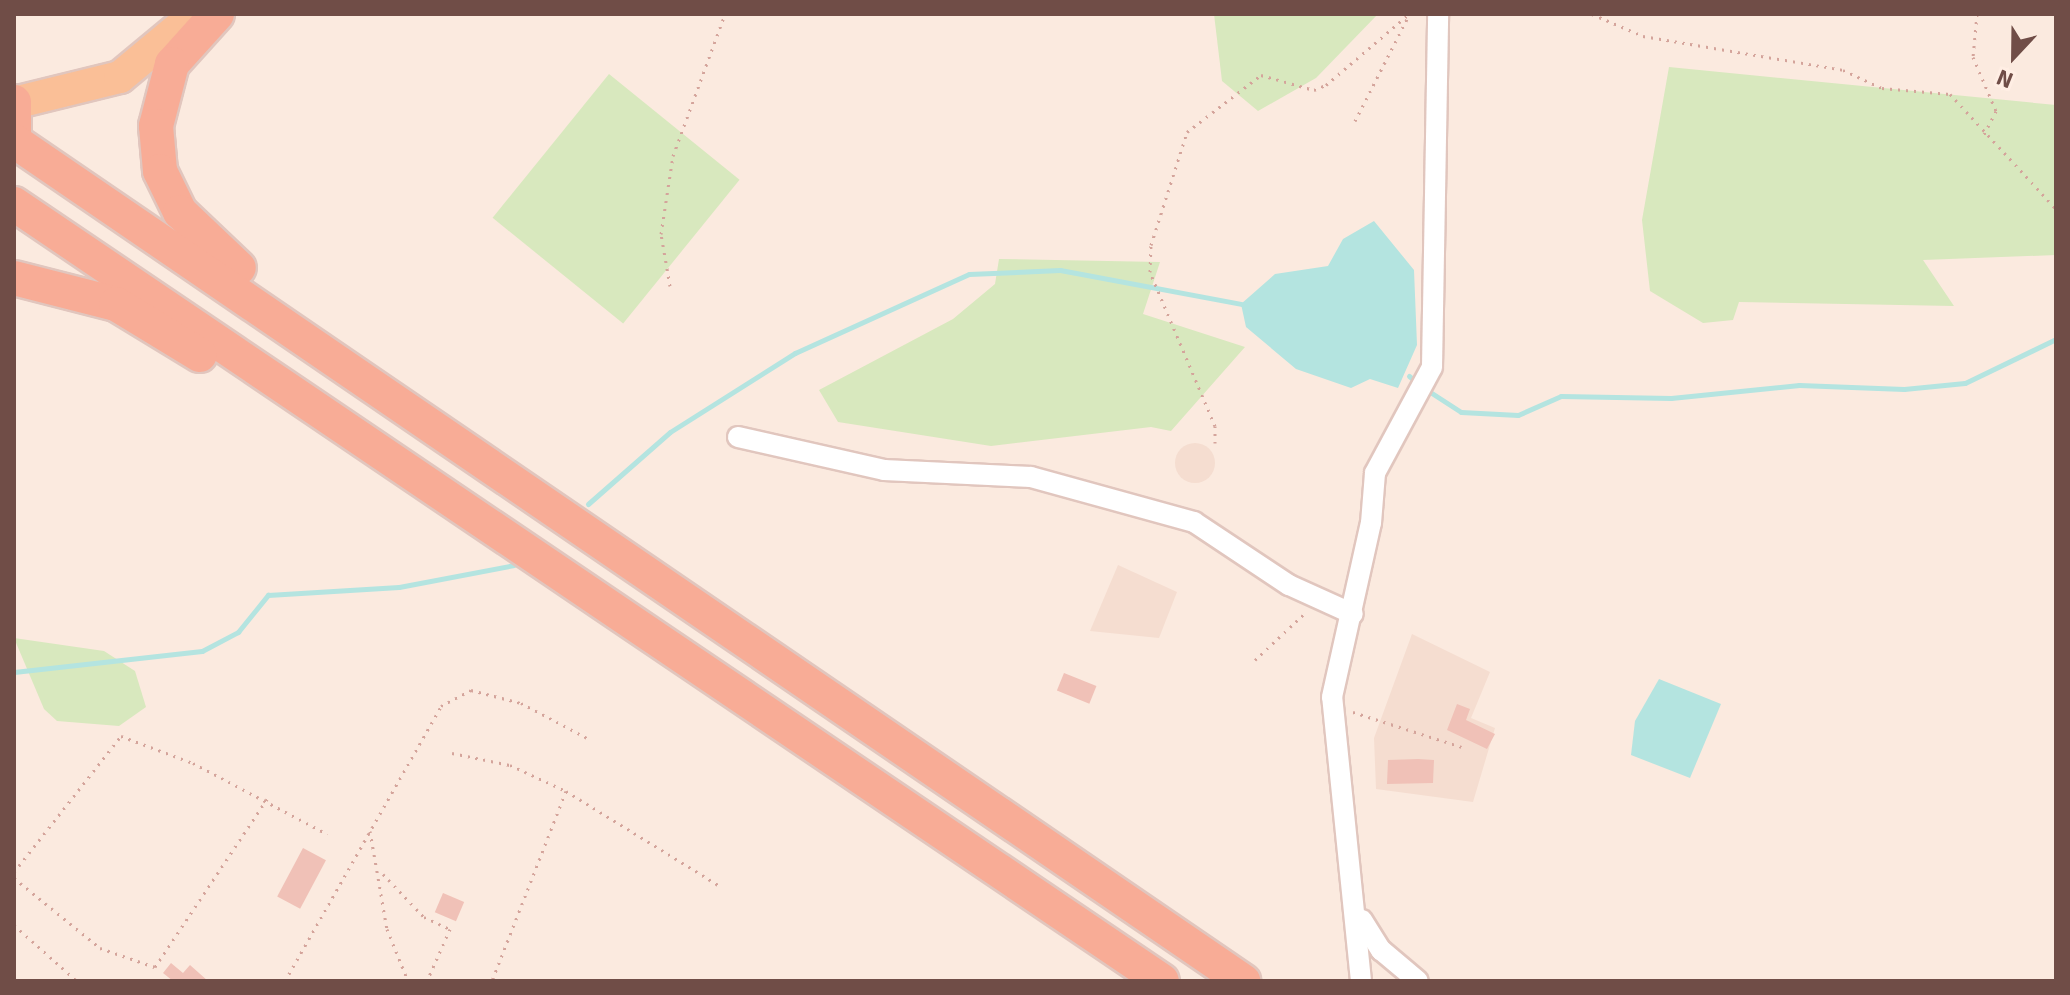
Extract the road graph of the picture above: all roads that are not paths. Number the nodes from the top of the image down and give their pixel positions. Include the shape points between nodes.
1 (196, 14) edge
2 (217, 14) edge
3 (1438, 14) edge
4 (14, 102) edge
5 (14, 141) edge
6 (14, 204) edge
7 (14, 278) edge
8 (738, 437) dead end
9 (1353, 614) junction
10 (728, 623) junction
11 (693, 662) junction
12 (1360, 918) junction
13 (1162, 981) edge
14 (1243, 981) edge
15 (1361, 981) edge
16 (1418, 981) edge

1 - 4 main road via 120,77
2 - 10 highway via 172,64 156,126 160,171 207,246
3 - 9 street via 1432,367 1375,473
4 - 5 highway
5 - 10 highway
6 - 11 highway
7 - 11 highway via 116,304
8 - 9 street via 884,470 1031,477 1194,522 1289,585
9 - 12 street via 1333,708
10 - 14 highway
11 - 13 highway
12 - 15 street
12 - 16 street via 1381,950

